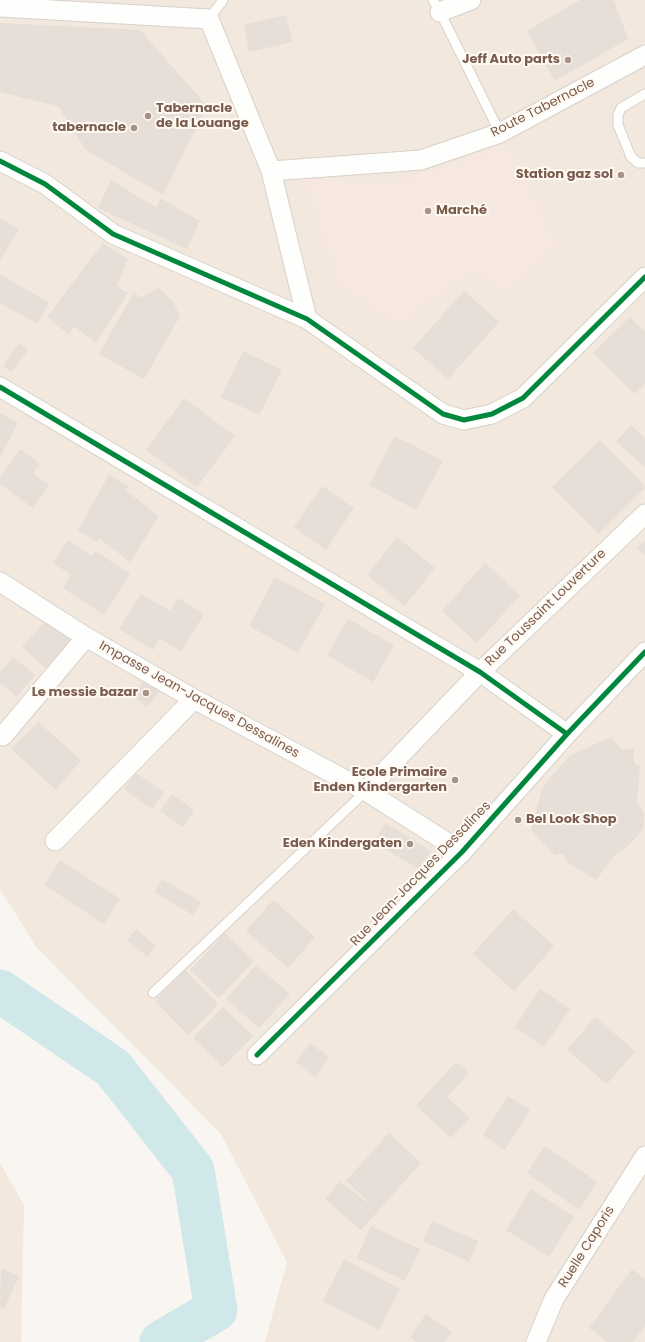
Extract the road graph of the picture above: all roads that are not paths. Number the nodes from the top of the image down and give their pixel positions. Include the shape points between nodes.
1 (223, 0) edge
2 (471, 0) edge
3 (436, 6) edge
4 (0, 7) edge
5 (209, 20) junction
6 (645, 55) edge
7 (645, 94) edge
8 (500, 133) junction
9 (0, 161) edge
10 (645, 163) edge
11 (272, 171) junction
12 (645, 277) edge
13 (307, 319) junction
14 (0, 387) edge
15 (645, 514) edge
16 (0, 582) edge
17 (86, 637) junction
18 (645, 652) edge
19 (480, 672) junction
20 (194, 699) junction
21 (566, 734) junction
22 (3, 736) dead end
23 (366, 791) junction
24 (55, 841) dead end
25 (462, 852) junction
26 (153, 993) dead end
27 (257, 1055) dead end
28 (645, 1156) edge
29 (536, 1342) edge

1 - 5 lane
2 - 3 street
3 - 8 lane
4 - 5 street
5 - 11 street
6 - 8 street, Route Tabernacle
7 - 10 lane via 621,108 618,115 618,125 631,157
8 - 11 street, Route Tabernacle via 421,160
9 - 13 street via 45,184 113,234
11 - 13 street
12 - 13 street via 523,398 492,414 464,420 442,414
14 - 19 street
15 - 19 street, Rue Toussaint Louverture
16 - 17 street, Impasse Jean-Jacques Dessalines
17 - 20 street, Impasse Jean-Jacques Dessalines
17 - 22 street
18 - 21 street, Rue Jean-Jacques Dessalines
19 - 21 street
19 - 23 street, Rue Toussaint Louverture
20 - 23 street, Impasse Jean-Jacques Dessalines
20 - 24 street
21 - 25 street, Rue Jean-Jacques Dessalines
23 - 25 street, Impasse Jean-Jacques Dessalines
23 - 26 lane
25 - 27 street, Rue Jean-Jacques Dessalines
28 - 29 street, Ruelle Caporis via 554,1300

